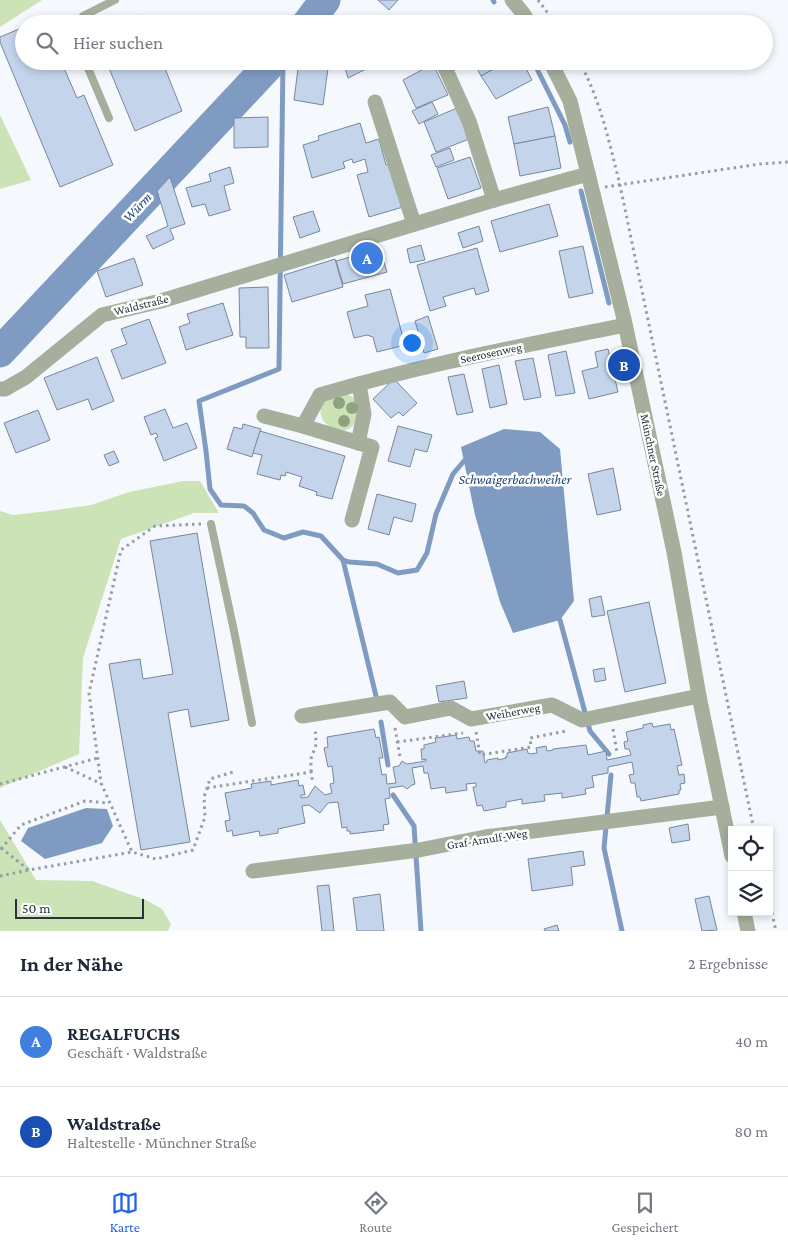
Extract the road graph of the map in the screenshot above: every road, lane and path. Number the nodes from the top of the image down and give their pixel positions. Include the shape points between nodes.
1 (115, 0) edge
2 (512, 0) edge
3 (538, 0) edge
4 (85, 15) edge
5 (524, 15) edge
6 (549, 15) edge
7 (89, 70) edge
8 (446, 70) edge
9 (554, 70) edge
10 (584, 70) edge
11 (375, 102) dead end
12 (109, 118) dead end
13 (788, 162) edge
14 (588, 174) junction
15 (620, 185) junction
16 (494, 200) junction
17 (414, 224) junction
18 (625, 325) junction
19 (359, 384) junction
20 (0, 389) edge
21 (264, 416) dead end
22 (303, 426) junction
23 (358, 442) junction
24 (352, 520) dead end
25 (211, 524) joint
26 (700, 696) junction
27 (302, 716) dead end
28 (611, 721) dead end
29 (252, 723) dead end
30 (395, 726) dead end
31 (319, 728) dead end
32 (473, 731) dead end
33 (566, 731) dead end
34 (463, 733) dead end
35 (397, 742) junction
36 (617, 753) dead end
37 (400, 757) dead end
38 (98, 758) junction
39 (66, 767) junction
40 (233, 772) dead end
41 (311, 772) junction
42 (101, 783) junction
43 (313, 783) dead end
44 (0, 784) edge
45 (206, 788) junction
46 (109, 803) junction
47 (722, 808) junction
48 (753, 826) edge
49 (728, 837) edge
50 (1, 848) edge
51 (132, 852) junction
52 (29, 870) junction
53 (254, 871) dead end
54 (0, 876) edge
55 (745, 916) edge
56 (773, 916) edge
57 (748, 931) edge
58 (776, 931) edge

1 - 4 lane
2 - 5 street
3 - 6 path
7 - 12 lane
8 - 16 street via 470,121
9 - 14 street, Münchner Straße via 570,101
10 - 15 path via 603,118
11 - 17 street
13 - 15 path
14 - 16 street
14 - 18 street, Münchner Straße
15 - 48 path
16 - 17 street
17 - 20 street, Waldstraße via 161,301 102,315 26,377
18 - 19 street, Seerosenweg
18 - 26 street, Münchner Straße via 674,552
19 - 22 street, Seerosenweg via 320,395
19 - 23 street via 364,414
21 - 22 street
22 - 23 street
23 - 24 street via 372,447
25 - 29 lane
25 - 38 path via 155,526 122,550 89,693
26 - 27 street, Weiherweg via 588,719 552,705 471,719 451,708 405,717 390,702
26 - 47 street, Münchner Straße
28 - 36 path
30 - 35 path
31 - 41 path via 310,760
32 - 33 path via 478,736 480,755 531,747 530,738
34 - 35 path
35 - 37 path
38 - 39 path
38 - 42 path
39 - 42 path
39 - 44 path
40 - 45 path via 210,779
41 - 43 path
41 - 45 path
42 - 46 path
45 - 51 path via 205,817 193,850 156,860
46 - 50 path via 85,801 20,825
46 - 51 path
47 - 49 street, Münchner Straße
47 - 53 street, Graf-Arnulf-Weg via 485,837 415,851
50 - 52 path
51 - 52 path
52 - 54 path
55 - 57 street
56 - 58 path

